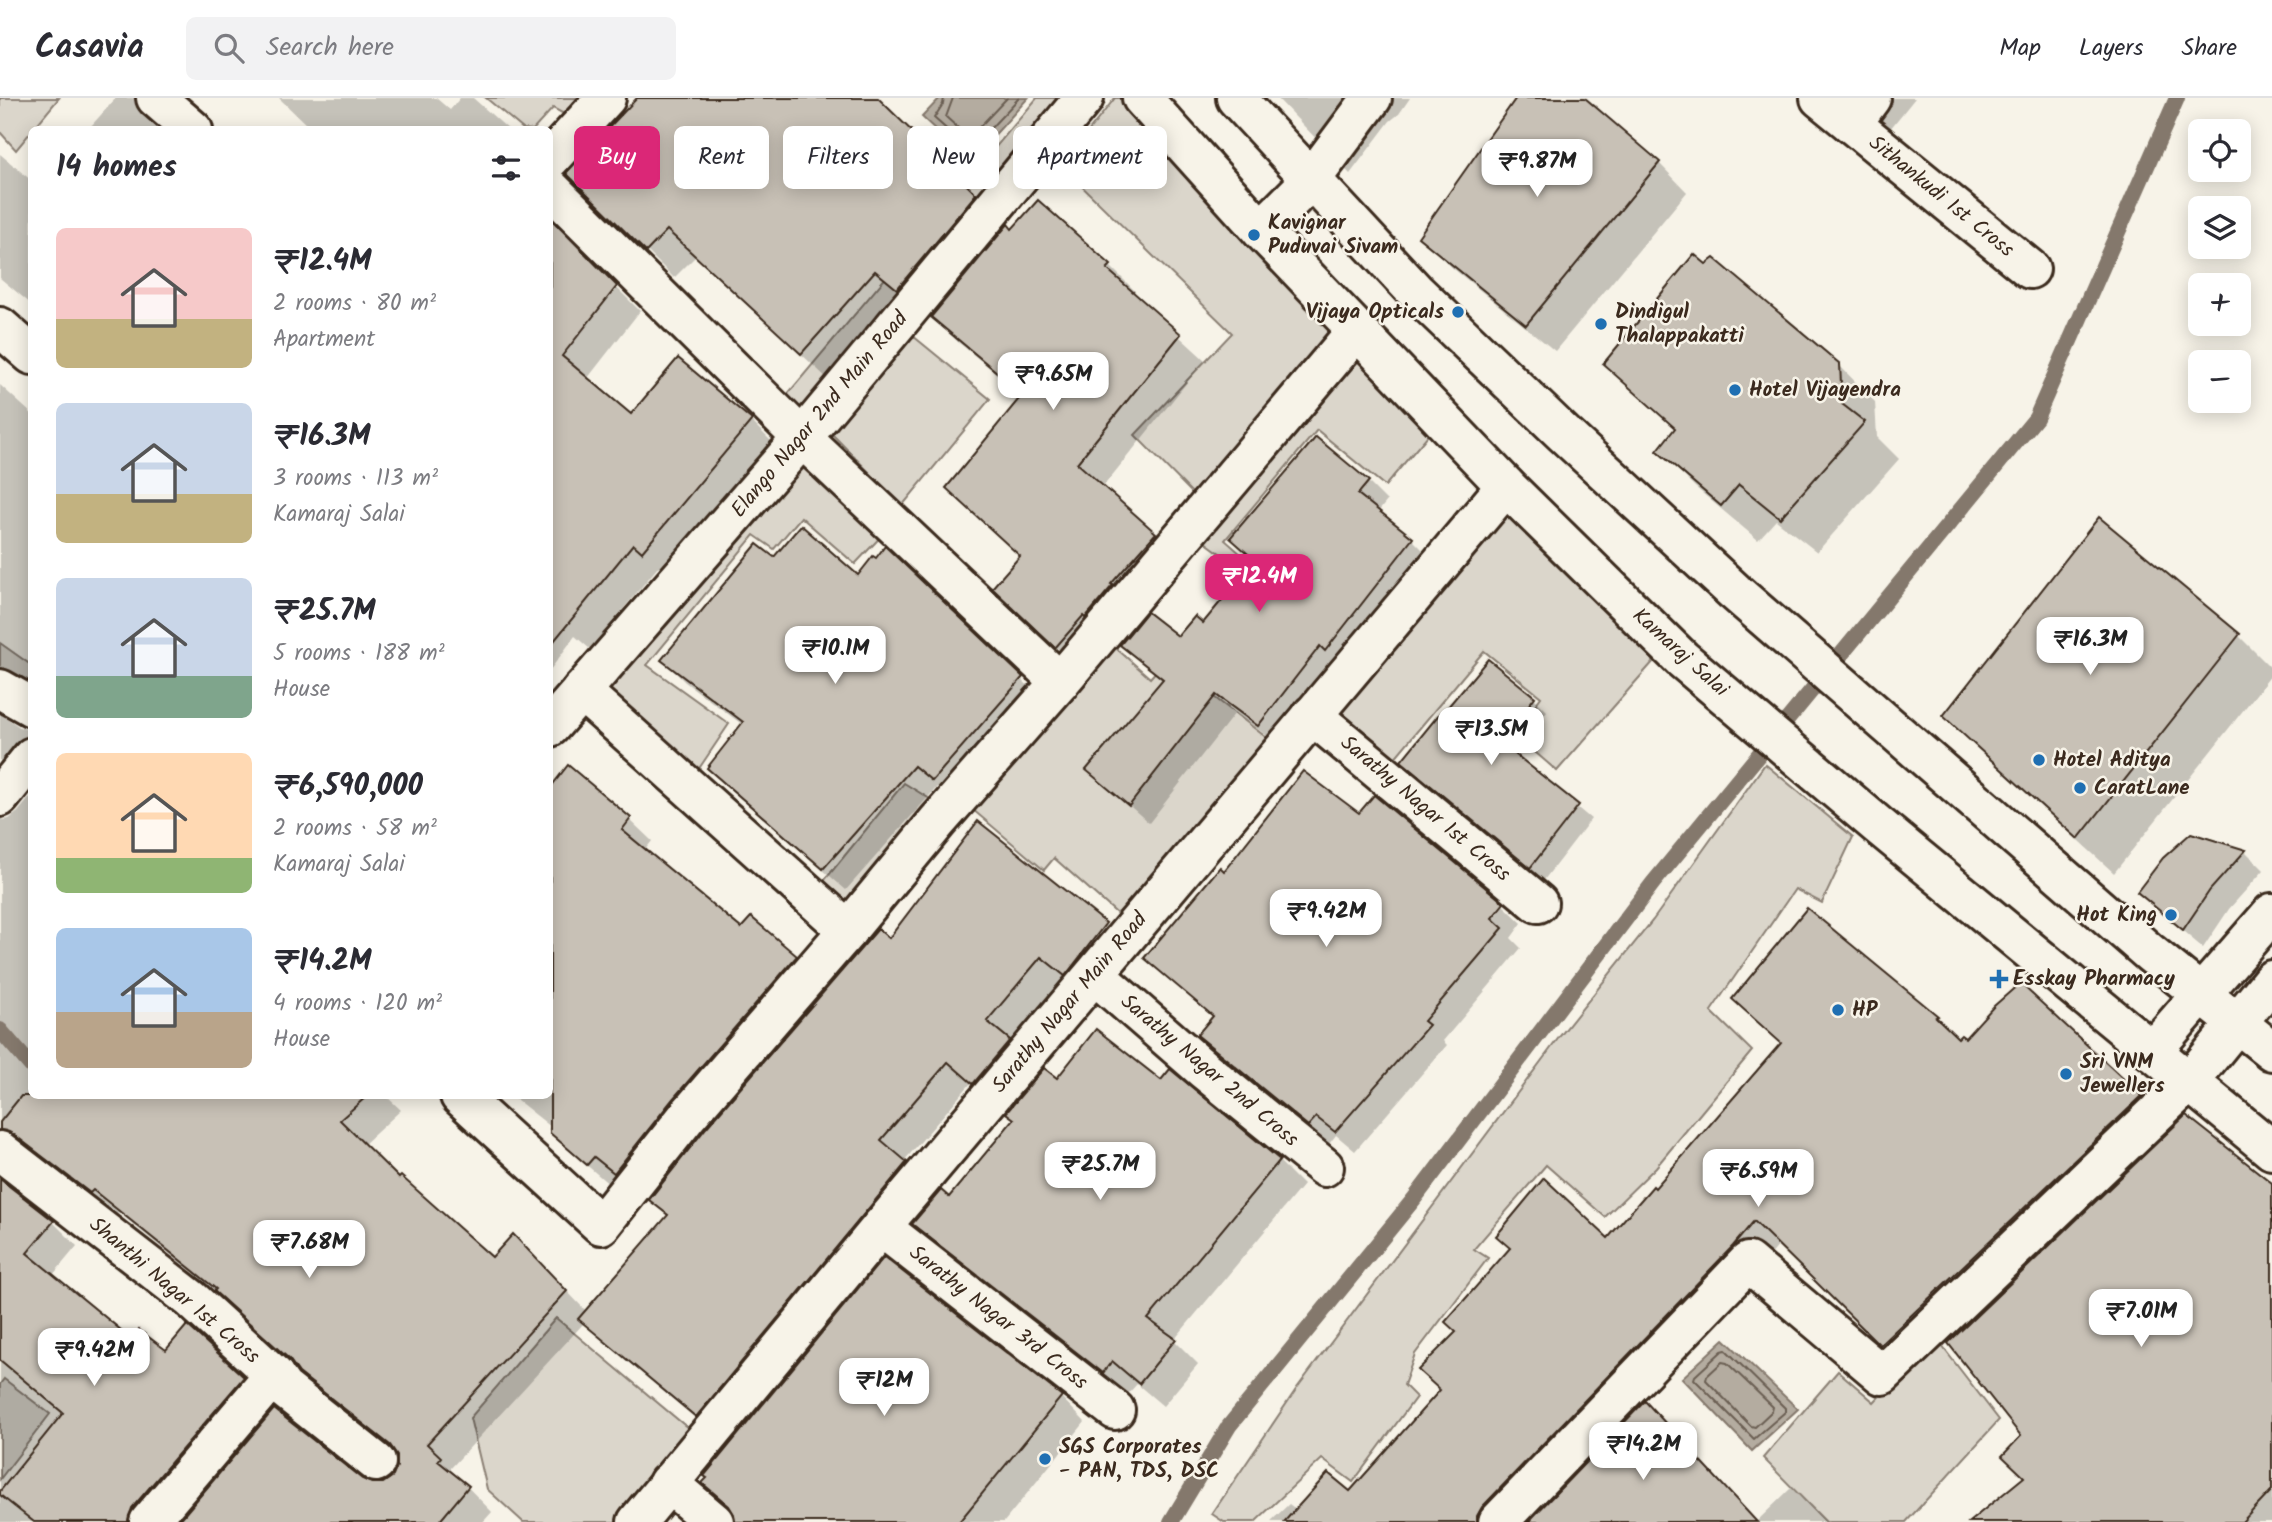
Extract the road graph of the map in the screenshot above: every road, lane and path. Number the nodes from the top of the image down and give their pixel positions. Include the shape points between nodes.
1 (156, 98) edge
2 (606, 98) edge
3 (1084, 98) edge
4 (1142, 98) edge
5 (1236, 98) edge
6 (1372, 98) edge
7 (1820, 98) edge
8 (1861, 111) edge
9 (188, 126) edge
10 (553, 156) edge
11 (1311, 180) junction
12 (553, 191) edge
13 (1261, 230) junction
14 (2030, 269) dead end
15 (0, 327) edge
16 (1357, 330) junction
17 (28, 352) edge
18 (802, 438) junction
19 (1506, 486) junction
20 (1060, 682) junction
21 (0, 689) edge
22 (581, 691) junction
23 (28, 705) edge
24 (1312, 715) junction
25 (553, 724) edge
26 (28, 762) edge
27 (0, 797) edge
28 (1538, 903) dead end
29 (2272, 913) edge
30 (848, 930) junction
31 (1095, 975) junction
32 (2272, 980) edge
33 (2201, 993) junction
34 (2237, 1023) junction
35 (2152, 1051) junction
36 (2272, 1051) edge
37 (2189, 1082) junction
38 (463, 1099) edge
39 (2272, 1150) edge
40 (0, 1151) edge
41 (1324, 1167) dead end
42 (881, 1227) junction
43 (274, 1375) junction
44 (1115, 1410) dead end
45 (376, 1462) dead end
46 (668, 1483) junction
47 (149, 1522) edge
48 (637, 1522) edge
49 (714, 1522) edge
50 (1499, 1522) edge

1 - 9 street
2 - 10 street
3 - 18 street, Elango Nagar 2nd Main Road
4 - 13 street, Kamaraj Salai
5 - 11 street
6 - 11 street
7 - 8 street, Sithankudi 1st Cross
8 - 14 street, Sithankudi 1st Cross
11 - 13 street
11 - 33 street via 1424,300 1735,592
12 - 18 street
13 - 16 street, Kamaraj Salai
15 - 17 street
16 - 19 street, Kamaraj Salai
16 - 20 street
18 - 20 street
18 - 22 street, Elango Nagar 2nd Main Road
19 - 24 street, Sarathy Nagar Main Road
19 - 35 street, Kamaraj Salai via 1682,659
20 - 30 street
21 - 23 street
22 - 25 street, Elango Nagar 2nd Main Road
22 - 30 street
24 - 28 street, Sarathy Nagar 1st Cross
24 - 31 street, Sarathy Nagar Main Road
26 - 27 street
29 - 33 street
30 - 38 street via 601,1225
31 - 41 street, Sarathy Nagar 2nd Cross
31 - 42 street, Sarathy Nagar Main Road
32 - 34 street
33 - 34 street
33 - 35 street
34 - 36 street
34 - 37 street
35 - 37 street, Kamaraj Salai
37 - 39 street, Kamaraj Salai
37 - 50 street via 1882,1375 1748,1262
40 - 43 street, Shanthi Nagar 1st Cross via 191,1299
42 - 44 street, Sarathy Nagar 3rd Cross
42 - 46 street, Sarathy Nagar Main Road
43 - 45 street, Shanthi Nagar 1st Cross via 283,1388
43 - 47 street
46 - 48 street, Sarathy Nagar Main Road
46 - 49 street

